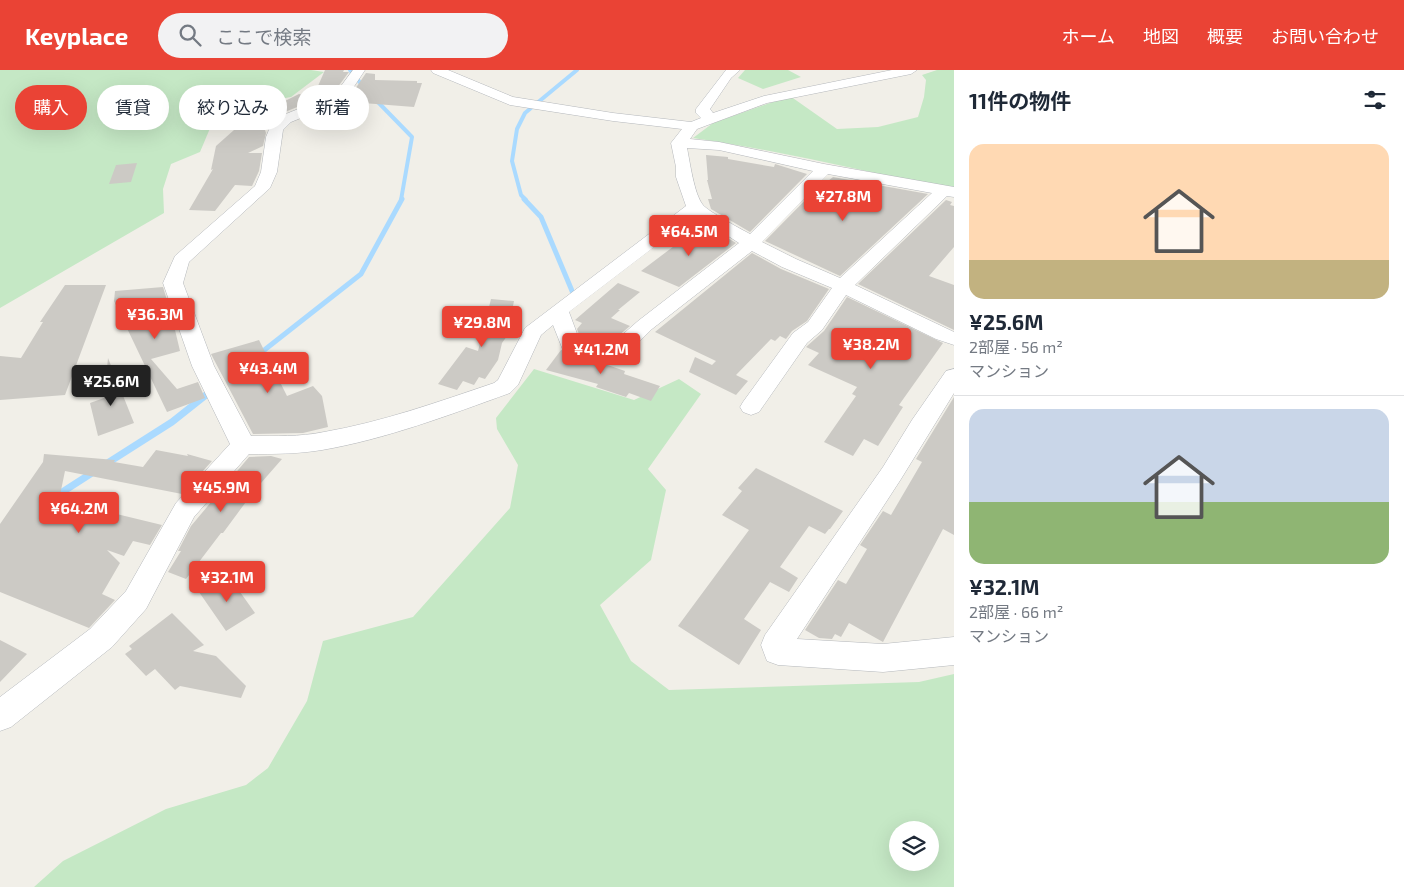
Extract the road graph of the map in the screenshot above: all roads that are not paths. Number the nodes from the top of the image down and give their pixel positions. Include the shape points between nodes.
1 (359, 70) edge
2 (437, 70) edge
3 (734, 70) edge
4 (911, 70) edge
5 (712, 118) junction
6 (692, 126) junction
7 (678, 143) junction
8 (824, 169) junction
9 (949, 191) edge
10 (695, 207) junction
11 (751, 243) junction
12 (843, 286) junction
13 (559, 311) junction
14 (954, 339) edge
15 (954, 376) edge
16 (752, 407) dead end
17 (244, 444) junction
18 (954, 651) edge
19 (0, 716) edge

1 - 17 street via 340,97 286,119 276,128 269,172 262,188 181,260 173,283 203,366
2 - 6 street via 510,101
3 - 5 street via 703,109 703,113
4 - 5 street via 764,100
5 - 6 street
6 - 7 street
7 - 8 street via 719,146
7 - 10 street via 684,176
8 - 9 street
8 - 11 street
9 - 12 street
10 - 11 street
10 - 13 street
11 - 12 street
11 - 13 street via 645,325 618,350 570,345
12 - 14 street
12 - 16 street via 815,326 800,338
13 - 17 street via 532,332 502,388 352,435 322,441
15 - 18 street via 776,645 778,651 883,658
17 - 19 street via 185,510 136,600 101,638

